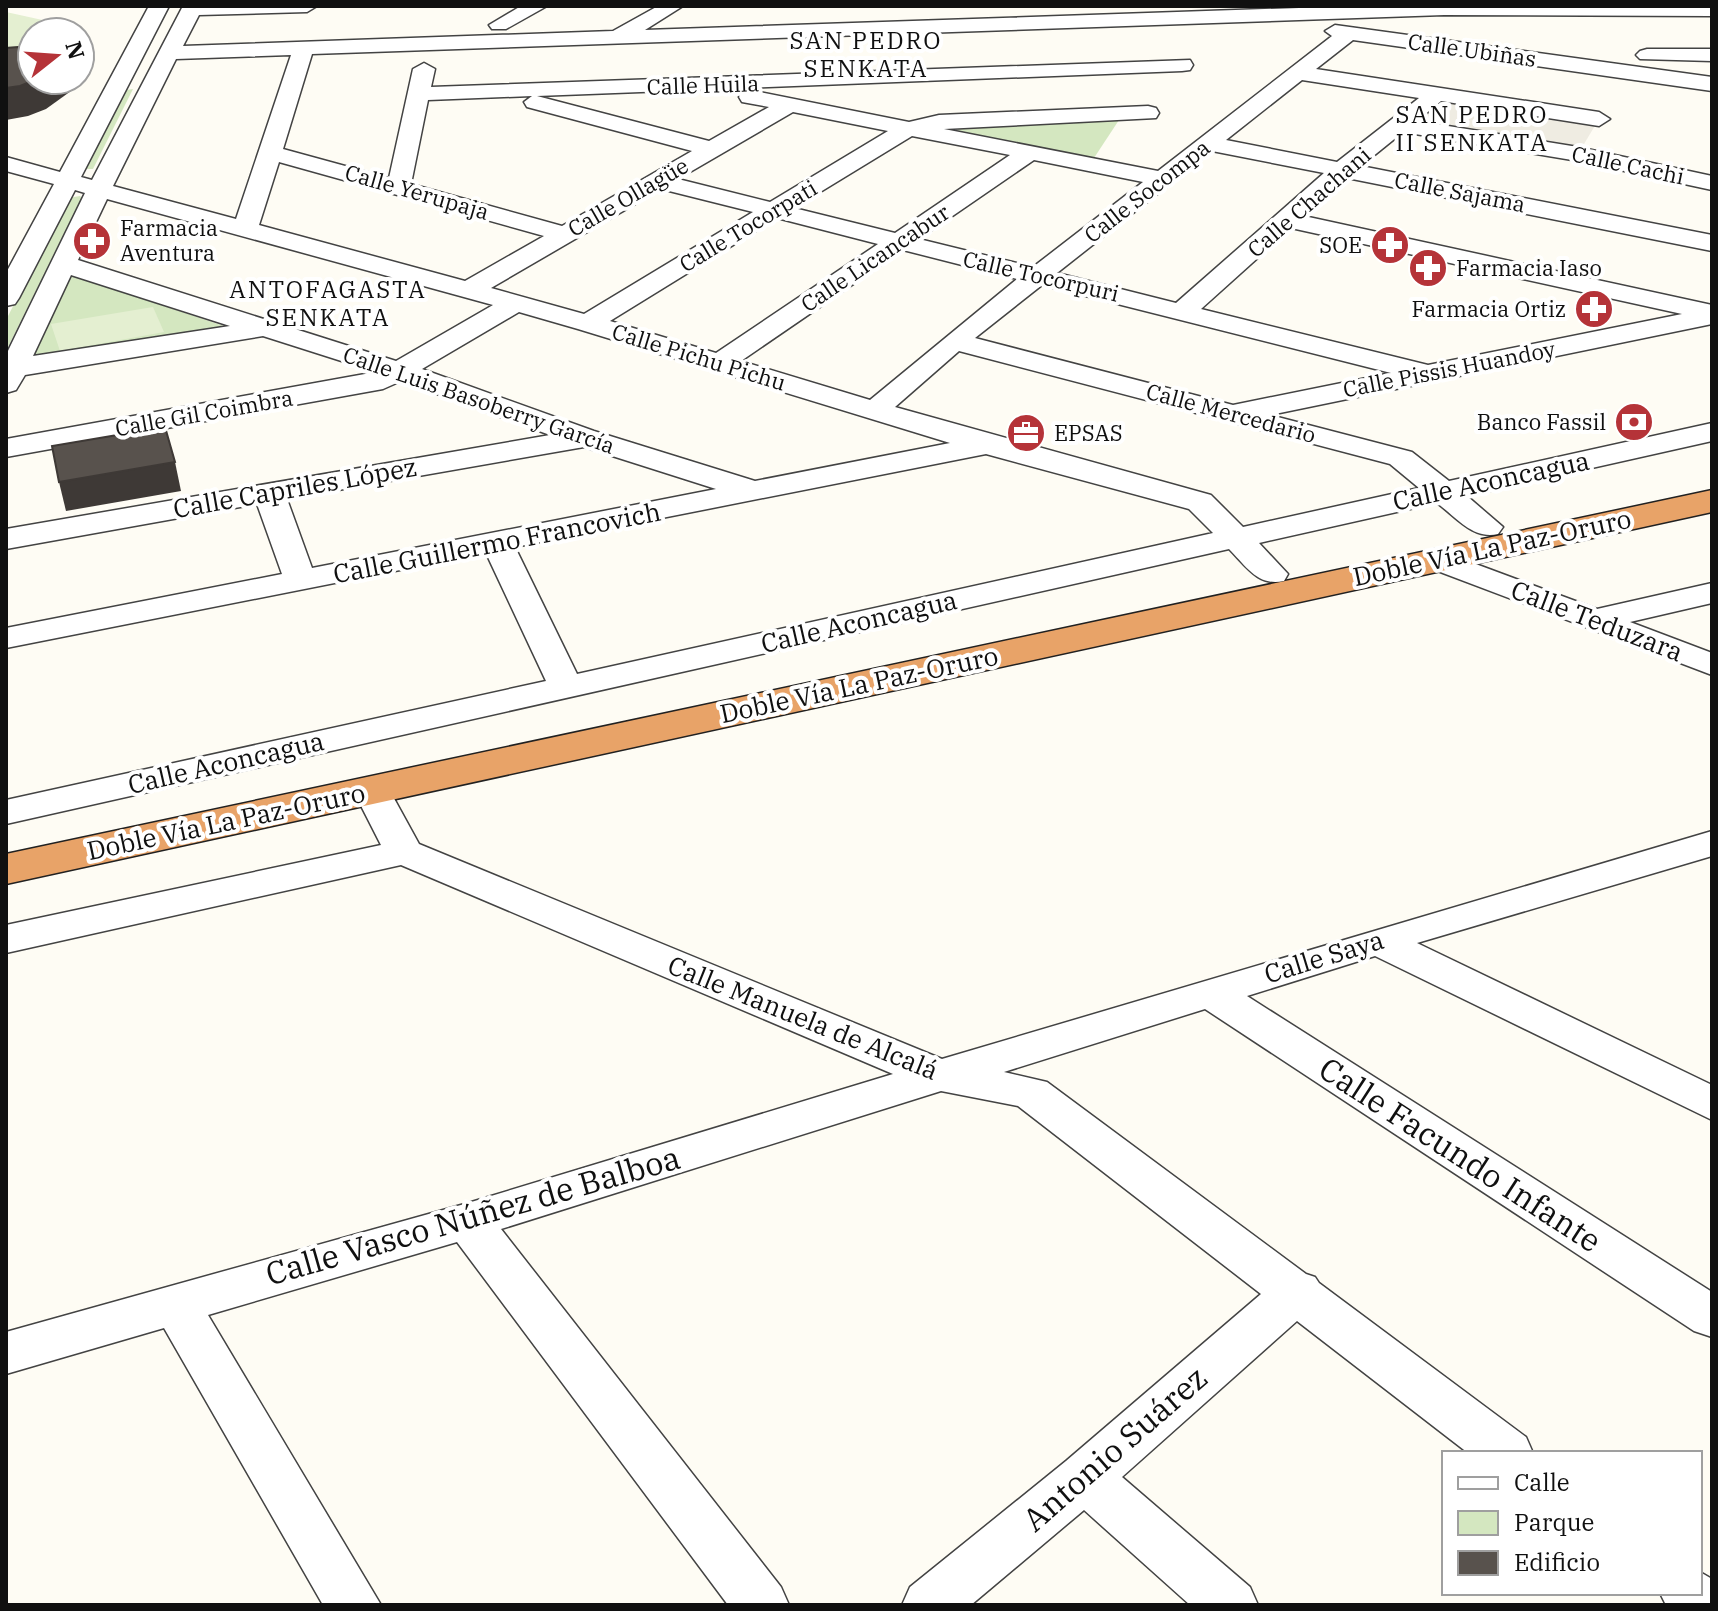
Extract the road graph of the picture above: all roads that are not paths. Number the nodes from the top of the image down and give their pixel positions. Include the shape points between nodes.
1 (159, 6) edge
2 (307, 6) edge
3 (537, 6) edge
4 (673, 6) edge
5 (817, 6) edge
6 (1444, 7) edge
7 (1578, 7) edge
8 (1703, 9) edge
9 (1310, 10) edge
10 (1225, 13) edge
11 (189, 14) edge
12 (498, 25) edge
13 (147, 27) junction
14 (1349, 33) junction
15 (770, 34) junction
16 (612, 40) junction
17 (429, 46) junction
18 (303, 50) junction
19 (169, 53) junction
20 (1191, 53) junction
21 (1497, 53) junction
22 (1712, 55) edge
23 (1622, 71) junction
24 (1300, 73) junction
25 (157, 76) junction
26 (121, 78) junction
27 (1712, 84) edge
28 (693, 85) junction
29 (497, 92) junction
30 (417, 94) junction
31 (1437, 94) junction
32 (789, 105) junction
33 (1148, 113) junction
34 (1599, 119) junction
35 (1402, 125) junction
36 (907, 129) junction
37 (1208, 143) junction
38 (711, 149) junction
39 (269, 152) junction
40 (1029, 153) junction
41 (1578, 154) junction
42 (6, 164) edge
43 (1344, 168) junction
44 (1110, 169) junction
45 (1159, 178) junction
46 (65, 181) junction
47 (657, 181) junction
48 (1712, 183) edge
49 (399, 186) junction
50 (99, 190) junction
51 (774, 210) junction
52 (1712, 217) edge
53 (1288, 220) junction
54 (246, 227) junction
55 (565, 234) junction
56 (1705, 241) edge
57 (897, 242) junction
58 (63, 264) junction
59 (1041, 276) junction
60 (10, 282) edge
61 (469, 290) junction
62 (516, 303) junction
63 (1183, 311) junction
64 (1712, 314) edge
65 (588, 323) junction
66 (263, 329) junction
67 (954, 341) junction
68 (721, 362) junction
69 (400, 371) junction
70 (1425, 373) junction
71 (9, 374) edge
72 (874, 411) junction
73 (1234, 413) junction
74 (1712, 432) edge
75 (584, 437) junction
76 (988, 445) junction
77 (6, 448) edge
78 (1712, 479) edge
79 (1445, 491) junction
80 (758, 492) junction
81 (269, 493) junction
82 (1712, 501) edge
83 (1487, 527) junction
84 (1235, 538) junction
85 (6, 539) edge
86 (497, 543) junction
87 (1438, 560) junction
88 (1272, 574) junction
89 (301, 581) junction
90 (1712, 593) edge
91 (1593, 620) junction
92 (6, 638) edge
93 (1712, 665) edge
94 (566, 687) junction
95 (372, 790) junction
96 (6, 812) edge
97 (6, 843) edge
98 (1712, 843) edge
99 (404, 852) junction
100 (6, 869) edge
101 (6, 939) edge
102 (1378, 941) junction
103 (1209, 992) junction
104 (938, 1075) junction
105 (1712, 1104) edge
106 (468, 1221) junction
107 (1298, 1291) junction
108 (175, 1303) junction
109 (1712, 1317) edge
110 (6, 1353) edge
111 (1504, 1451) edge
112 (1085, 1477) junction
113 (353, 1605) edge
114 (761, 1605) edge
115 (930, 1605) edge
116 (1230, 1605) edge

1 - 13 street
2 - 11 street
3 - 12 street
4 - 16 street
5 - 15 street
6 - 7 street
6 - 9 street
7 - 8 street
9 - 10 street
10 - 14 street, Calle Ubiñas
10 - 15 street
10 - 20 street
11 - 13 street
11 - 19 street
12 - 16 street
12 - 17 street
13 - 26 street
14 - 21 street, Calle Ubiñas
14 - 24 street, Calle Socompa
15 - 16 street
15 - 28 street
17 - 18 street
17 - 30 street
18 - 19 street
18 - 39 street
19 - 25 street
20 - 28 street, Calle Huila
20 - 33 street
21 - 22 street
21 - 23 street, Calle Ubiñas
23 - 27 street, Calle Ubiñas
23 - 34 street
24 - 31 street
24 - 37 street, Calle Socompa
25 - 26 street
25 - 50 street
26 - 46 street
28 - 29 street, Calle Huila
28 - 32 street
29 - 30 street, Calle Huila
29 - 38 street
30 - 49 street
31 - 34 street
31 - 35 street, Calle Chachani
32 - 36 street
32 - 38 street, Calle Ollagüe
33 - 36 street via 939,122
33 - 44 street
34 - 41 street
35 - 41 street, Calle Cachi
35 - 43 street, Calle Chachani
36 - 40 street
36 - 51 street, Calle Tocorpati
37 - 43 street, Calle Sajama
37 - 45 street, Calle Socompa
38 - 47 street, Calle Ollagüe
39 - 49 street, Calle Yerupaja
39 - 54 street
40 - 44 street
40 - 57 street, Calle Licancabur
41 - 48 street, Calle Cachi
42 - 46 street, Calle Pichu Pichu
43 - 53 street, Calle Chachani
43 - 56 street, Calle Sajama
44 - 45 street
45 - 59 street, Calle Socompa
46 - 50 street, Calle Pichu Pichu
46 - 60 street
47 - 51 street, Calle Tocorpuri
47 - 55 street, Calle Ollagüe
49 - 55 street, Calle Yerupaja
50 - 54 street, Calle Pichu Pichu
50 - 58 street
51 - 57 street, Calle Tocorpuri
51 - 65 street, Calle Tocorpati
52 - 56 street
53 - 63 street, Calle Chachani
53 - 64 street
54 - 61 street, Calle Pichu Pichu
55 - 61 street, Calle Ollagüe
57 - 59 street, Calle Tocorpuri
57 - 68 street, Calle Licancabur
58 - 66 street, Calle Luis Basoberry García
58 - 71 street
59 - 63 street, Calle Tocorpuri
59 - 67 street, Calle Socompa
61 - 62 street, Calle Pichu Pichu
62 - 65 street, Calle Pichu Pichu
62 - 69 street, Calle Gil Coimbra
63 - 70 street, Calle Tocorpuri
64 - 70 street, Calle Pissis Huandoy
65 - 68 street, Calle Pichu Pichu
66 - 69 street, Calle Luis Basoberry García
66 - 71 street
67 - 72 street, Calle Socompa
67 - 73 street, Calle Mercedario
68 - 72 street, Calle Pichu Pichu
69 - 75 street, Calle Luis Basoberry García
69 - 77 street, Calle Gil Coimbra via 365,385
70 - 73 street, Calle Pissis Huandoy
72 - 76 street, Calle Pichu Pichu
73 - 79 street, Calle Mercedario via 1401,458
74 - 79 street, Calle Aconcagua
75 - 80 street, Calle Luis Basoberry García
75 - 81 street, Calle Capriles López
76 - 80 street, Calle Guillermo Francovich
76 - 84 street, Calle Pichu Pichu via 1200,502
78 - 83 highway, Doble Vía La Paz-Oruro
79 - 83 street, Calle Mercedario
79 - 84 street, Calle Aconcagua
80 - 86 street, Calle Guillermo Francovich
81 - 85 street, Calle Capriles López
81 - 89 street
82 - 87 highway, Doble Vía La Paz-Oruro
83 - 88 highway, Doble Vía La Paz-Oruro
84 - 88 street, Calle Pichu Pichu
84 - 94 street, Calle Aconcagua
86 - 89 street, Calle Guillermo Francovich
86 - 94 street
87 - 91 street, Calle Teduzara
87 - 95 highway, Doble Vía La Paz-Oruro
88 - 97 highway, Doble Vía La Paz-Oruro
89 - 92 street, Calle Guillermo Francovich
90 - 91 street
91 - 93 street, Calle Teduzara
94 - 96 street, Calle Aconcagua
95 - 99 street
95 - 100 highway, Doble Vía La Paz-Oruro
98 - 102 street, Calle Saya
99 - 101 street
99 - 104 street, Calle Manuela de Alcalá
102 - 103 street, Calle Saya
102 - 105 street
103 - 104 street, Calle Saya
103 - 109 street, Calle Facundo Infante
104 - 106 street, Calle Vasco Núñez de Balboa
104 - 107 street, Calle Manuela de Alcalá via 1031,1093
106 - 108 street, Calle Vasco Núñez de Balboa
106 - 114 street
107 - 111 street, Calle Manuela de Alcalá
107 - 112 street, Antonio Suárez
108 - 110 street, Calle Vasco Núñez de Balboa
108 - 113 street
112 - 115 street, Antonio Suárez
112 - 116 street

